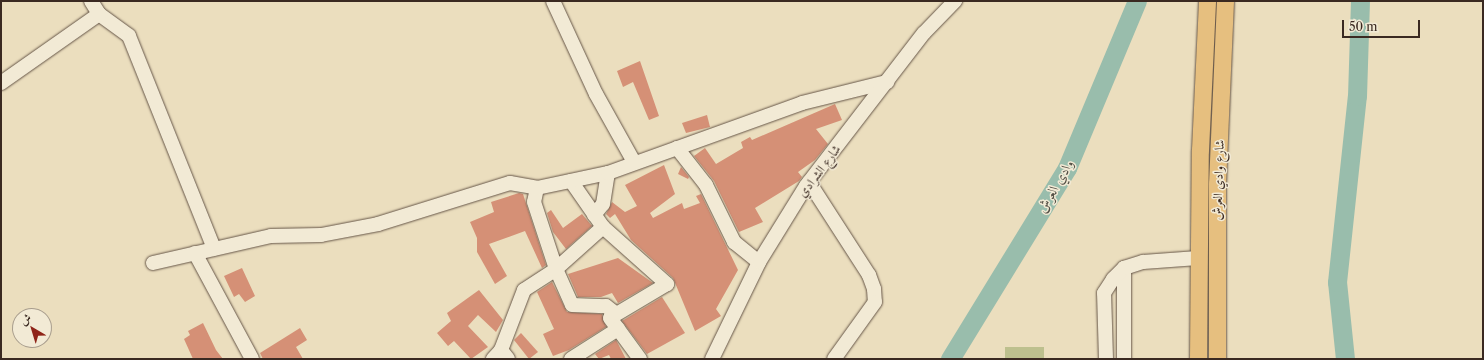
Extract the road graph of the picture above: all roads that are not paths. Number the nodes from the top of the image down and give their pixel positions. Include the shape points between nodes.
1 (90, 1) edge
2 (553, 1) edge
3 (955, 1) edge
4 (1207, 1) edge
5 (1225, 1) edge
6 (99, 14) junction
7 (887, 82) junction
8 (1, 83) edge
9 (677, 148) junction
10 (634, 162) junction
11 (608, 173) junction
12 (571, 182) junction
13 (809, 182) junction
14 (537, 188) junction
15 (594, 215) junction
16 (603, 227) junction
17 (214, 249) junction
18 (195, 253) junction
19 (1198, 258) junction
20 (759, 262) junction
21 (152, 263) dead end
22 (1124, 268) junction
23 (556, 269) junction
24 (615, 313) junction
25 (618, 329) junction
26 (500, 356) edge
27 (252, 359) edge
28 (572, 359) edge
29 (640, 359) edge
30 (712, 359) edge
31 (834, 359) edge
32 (1106, 359) edge
33 (1124, 359) edge
34 (1198, 359) edge
35 (1216, 359) edge

1 - 6 street
2 - 10 street via 596,94
3 - 7 street, شارع الشرادي via 924,33
4 - 19 main road, شارع وادي العرش
5 - 35 main road, شارع وادي العرش via 1217,184
6 - 8 street
6 - 17 street via 129,36
7 - 9 street via 802,103
7 - 13 street, شارع الشرادي
9 - 10 street
9 - 20 street via 706,185 734,242
10 - 11 street
11 - 12 street
11 - 15 street via 603,204
12 - 14 street
12 - 15 street
13 - 20 street, شارع الشرادي
13 - 31 street via 869,275 874,289 875,302
14 - 17 street via 530,184 510,183 378,224 321,235 270,236
14 - 23 street via 534,202
15 - 16 street
16 - 23 street
16 - 24 street via 667,284
17 - 18 street
18 - 21 street
18 - 27 street
19 - 22 street via 1143,262
19 - 34 main road, شارع وادي العرش
20 - 30 street, شارع الشرادي
22 - 32 street via 1104,293
22 - 33 street
23 - 24 street via 572,304 606,306
23 - 26 street via 524,290
24 - 25 street via 610,318
25 - 28 street
25 - 29 street

